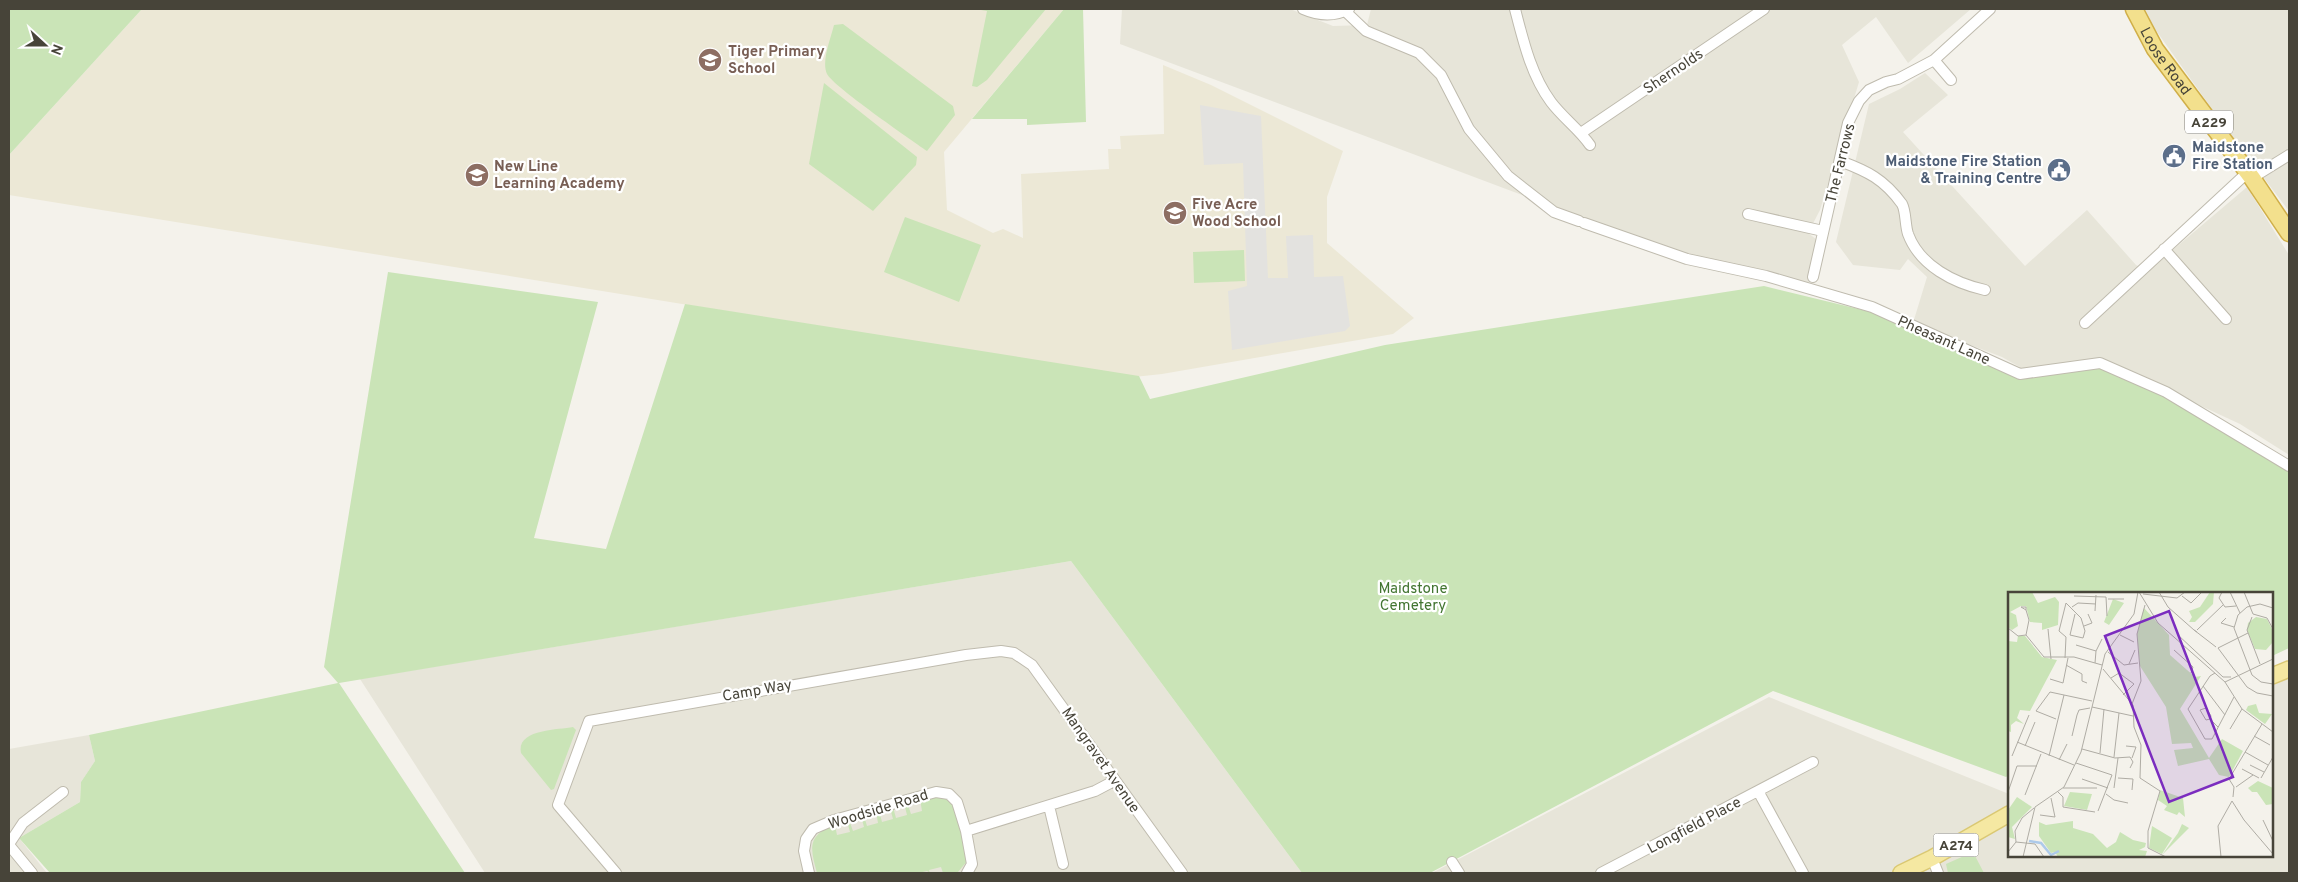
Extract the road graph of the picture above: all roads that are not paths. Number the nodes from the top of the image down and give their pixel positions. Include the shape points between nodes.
1 (1303, 9) edge
2 (1516, 9) edge
3 (1764, 9) edge
4 (1990, 9) edge
5 (2134, 9) edge
6 (1347, 10) edge
7 (1934, 60) junction
8 (1951, 80) dead end
9 (1581, 133) junction
10 (1590, 145) dead end
11 (2289, 155) edge
12 (1840, 161) junction
13 (2250, 175) junction
14 (1748, 214) dead end
15 (1823, 231) junction
16 (2289, 233) edge
17 (2164, 249) junction
18 (1813, 277) dead end
19 (1985, 290) dead end
20 (2226, 319) dead end
21 (2085, 323) dead end
22 (2289, 466) edge
23 (1014, 653) joint
24 (2289, 669) edge
25 (2273, 676) edge
26 (1813, 762) dead end
27 (1114, 780) junction
28 (1758, 791) junction
29 (63, 792) dead end
30 (1049, 806) junction
31 (2008, 815) edge
32 (966, 830) junction
33 (9, 844) edge
34 (1932, 858) junction
35 (1452, 862) dead end
36 (1063, 864) dead end
37 (32, 873) edge
38 (616, 873) edge
39 (809, 873) edge
40 (967, 873) edge
41 (1182, 873) edge
42 (1459, 873) edge
43 (1601, 873) edge
44 (1803, 873) edge
45 (1901, 873) edge
46 (1938, 873) edge

1 - 6 street via 1321,14 1338,14
2 - 9 street via 1527,54 1550,100 1567,122
3 - 9 street, Shernolds
4 - 7 street, The Farrows
5 - 13 highway, Loose Road / A229 via 2156,49
6 - 22 street, Pheasant Lane via 1366,31 1419,53 1441,75 1469,130 1508,176 1554,212 1687,259 1766,276 1872,307 2020,374 2100,364 2166,392
7 - 8 street
7 - 12 street, The Farrows via 1898,80 1869,90 1859,101 1848,123
9 - 10 street
11 - 13 street
12 - 15 street, The Farrows
12 - 19 street via 1869,172 1903,206 1911,243 1930,264 1946,278
13 - 16 highway, Loose Road / A229
13 - 17 street
14 - 15 street
15 - 18 street, The Farrows
17 - 20 street
17 - 21 street
23 - 27 street, Mangravet Avenue via 1032,665
23 - 38 street, Camp Way via 966,654 589,721 558,805
24 - 25 main road
26 - 28 street, Longfield Place
27 - 30 street via 1095,791
27 - 41 street, Mangravet Avenue
28 - 43 street, Longfield Place
28 - 44 street, Longfield Place
29 - 33 street via 23,823
30 - 32 street
30 - 36 street
31 - 34 main road, A274
32 - 39 street, Woodside Road via 957,802 949,794 926,794 812,829 804,851
32 - 40 street, Woodside Road via 972,864
33 - 37 street
34 - 45 main road, A274
34 - 46 street
35 - 42 street

